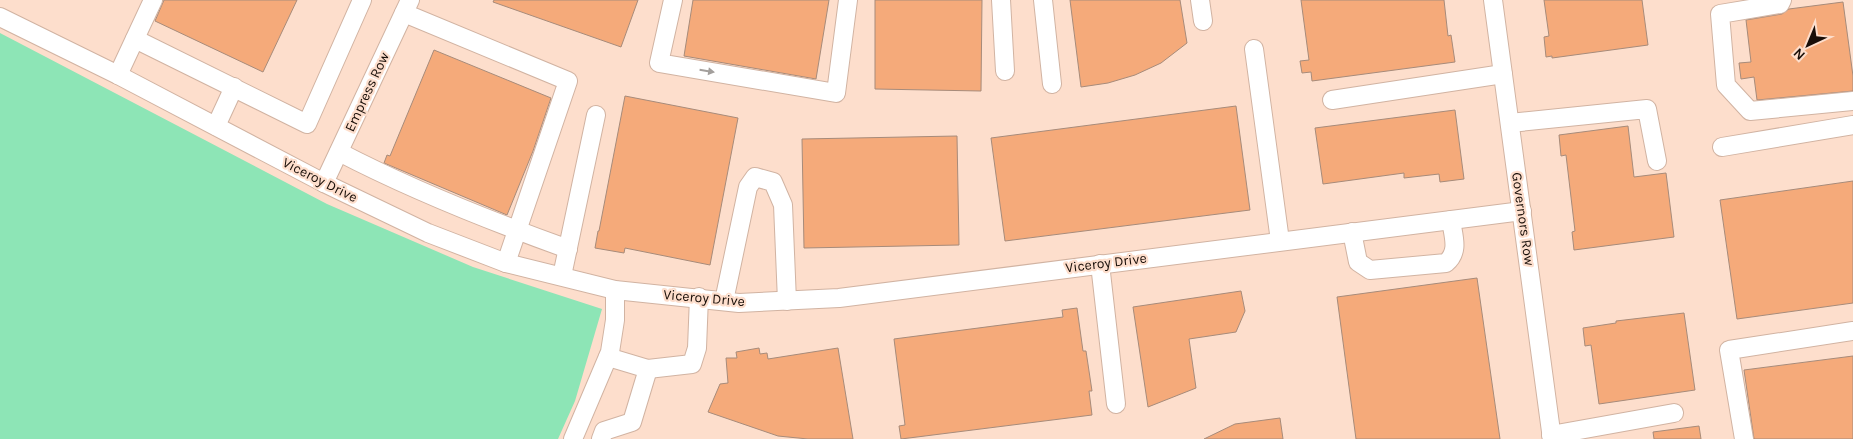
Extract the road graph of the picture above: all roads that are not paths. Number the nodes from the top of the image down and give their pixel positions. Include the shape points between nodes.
1 (153, 0) edge
2 (362, 0) edge
3 (673, 0) edge
4 (848, 0) edge
5 (1001, 0) edge
6 (1044, 0) edge
7 (1200, 0) edge
8 (1493, 0) edge
9 (1782, 0) edge
10 (407, 4) edge
11 (0, 17) edge
12 (1203, 20) dead end
13 (135, 39) junction
14 (1254, 49) dead end
15 (1005, 71) dead end
16 (1503, 74) junction
17 (118, 75) junction
18 (1052, 84) dead end
19 (234, 87) junction
20 (1332, 100) dead end
21 (1853, 100) edge
22 (596, 115) dead end
23 (1510, 123) junction
24 (1853, 125) edge
25 (216, 126) junction
26 (1722, 147) dead end
27 (339, 152) junction
28 (1657, 162) dead end
29 (324, 183) junction
30 (1522, 211) junction
31 (1451, 220) junction
32 (517, 230) junction
33 (1352, 232) junction
34 (1280, 241) junction
35 (568, 249) junction
36 (506, 263) junction
37 (1100, 264) junction
38 (562, 276) junction
39 (615, 290) junction
40 (699, 298) junction
41 (787, 300) junction
42 (724, 301) junction
43 (1853, 331) edge
44 (608, 357) junction
45 (648, 369) junction
46 (1116, 404) dead end
47 (1674, 413) dead end
48 (1586, 434) edge
49 (1552, 437) edge
50 (573, 439) edge
51 (601, 439) edge
52 (1744, 439) edge

1 - 13 street
2 - 19 street via 307,124
3 -> 4 street via 659,64 836,93
5 - 15 street
6 - 18 street
7 - 12 street
8 - 16 street, Governors Row
9 - 21 street via 1780,4 1720,14 1726,85 1750,111
10 - 27 street, Empress Row
10 - 32 street via 568,81
11 - 17 street, Viceroy Drive
13 - 17 street
13 - 19 street
14 - 34 street
16 - 20 street
16 - 23 street, Governors Row
17 - 25 street, Viceroy Drive
19 - 25 street
22 - 35 street
23 - 28 street via 1646,109
23 - 30 street, Governors Row
24 - 26 street
25 - 29 street, Viceroy Drive
27 - 29 street, Empress Row
27 - 32 street via 376,171
29 - 36 street, Viceroy Drive via 428,233
30 - 31 street, Viceroy Drive
30 - 49 street, Governors Row
31 - 33 street, Viceroy Drive
31 - 33 street via 1455,250 1446,263 1370,270 1358,262
32 - 35 street
32 - 36 street
33 - 34 street, Viceroy Drive
34 - 37 street, Viceroy Drive
35 - 38 street
36 - 38 street, Viceroy Drive
37 - 41 street, Viceroy Drive via 839,298
37 - 46 street
38 - 39 street, Viceroy Drive
39 - 40 street, Viceroy Drive
39 - 44 street via 615,320
40 - 42 street, Viceroy Drive
40 - 45 street via 698,348 692,364
41 - 42 street, Viceroy Drive
41 - 42 street via 784,205 773,182 755,177 748,187
43 - 52 street via 1729,350
44 - 45 street
44 - 50 street
45 - 51 street via 632,422 604,431
47 - 48 street
48 - 49 street

